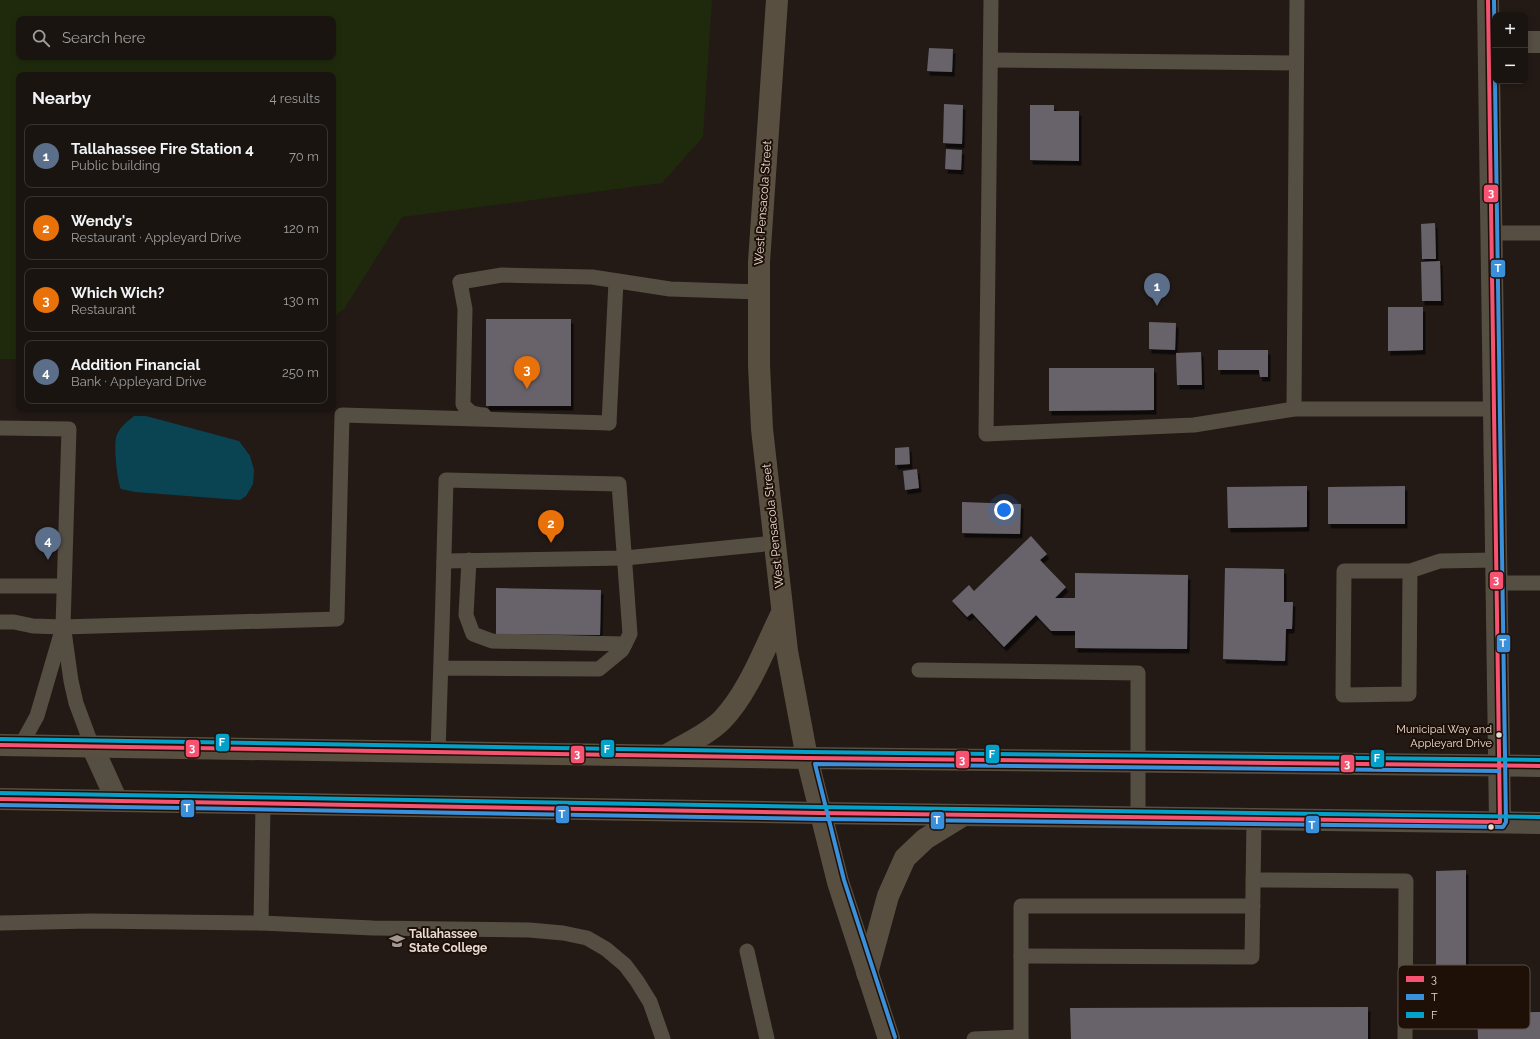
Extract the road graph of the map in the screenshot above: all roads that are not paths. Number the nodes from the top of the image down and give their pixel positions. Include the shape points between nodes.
1 (777, 0) edge
2 (991, 0) edge
3 (1297, 0) edge
4 (1488, 0) edge
5 (1492, 41) edge
6 (1528, 42) edge
7 (1540, 42) edge
8 (991, 60) junction
9 (1296, 63) junction
10 (1491, 233) junction
11 (1540, 233) edge
12 (616, 281) junction
13 (460, 282) junction
14 (759, 292) junction
15 (1294, 409) junction
16 (1494, 409) junction
17 (456, 419) junction
18 (609, 423) junction
19 (0, 428) edge
20 (775, 542) junction
21 (624, 558) junction
22 (469, 560) junction
23 (1496, 560) junction
24 (444, 561) junction
25 (1410, 571) junction
26 (1496, 583) junction
27 (1540, 583) edge
28 (0, 586) edge
29 (64, 586) junction
30 (782, 613) junction
31 (0, 622) edge
32 (63, 627) junction
33 (625, 644) junction
34 (441, 668) junction
35 (919, 670) dead end
36 (10, 745) edge
37 (92, 746) junction
38 (438, 752) junction
39 (666, 755) junction
40 (807, 758) junction
41 (1138, 761) junction
42 (1499, 765) junction
43 (1540, 766) edge
44 (0, 799) edge
45 (117, 801) junction
46 (263, 804) junction
47 (820, 813) junction
48 (964, 815) junction
49 (1138, 817) junction
50 (1254, 819) junction
51 (1500, 822) junction
52 (1540, 823) edge
53 (1253, 880) junction
54 (1253, 906) junction
55 (0, 923) edge
56 (262, 923) junction
57 (747, 951) dead end
58 (1021, 956) junction
59 (1405, 965) edge
60 (867, 973) junction
61 (1405, 1029) edge
62 (1021, 1038) edge
63 (663, 1039) edge
64 (767, 1039) edge
65 (889, 1039) edge
66 (974, 1039) edge
67 (1405, 1039) edge

1 - 14 main road, West Pensacola Street
2 - 8 lane
3 - 9 lane
4 - 5 street
5 - 10 street
6 - 7 street
8 - 9 lane
8 - 15 lane via 986,434 1194,426
9 - 15 lane
10 - 11 lane
10 - 16 street
12 - 13 lane via 592,277 502,275
12 - 14 lane via 670,289
12 - 18 lane
13 - 17 lane
13 - 18 lane via 465,308 464,404 467,410 472,414 570,416
14 - 20 main road, West Pensacola Street via 762,429
15 - 16 lane
16 - 23 street
17 - 18 lane
17 - 32 lane via 342,415 337,619
19 - 29 lane via 69,429
20 - 21 lane
20 - 30 main road, West Pensacola Street
21 - 22 lane
21 - 24 lane via 619,484 446,480
21 - 33 lane via 630,634
22 - 24 lane
22 - 33 lane via 466,615 473,634 492,641
23 - 25 lane via 1440,561
23 - 26 street
24 - 34 lane
25 - 25 lane via 1409,694 1343,695 1344,571
26 - 27 lane
26 - 42 street
28 - 29 lane
29 - 32 lane
30 - 39 main road via 741,696 721,721 704,734
30 - 40 main road, West Pensacola Street
31 - 32 lane
32 - 36 lane via 37,716
32 - 37 lane via 76,703
33 - 34 lane via 622,650 599,669
34 - 38 lane
35 - 41 lane via 1138,673
36 - 37 main road
37 - 38 main road
37 - 45 street
38 - 39 main road
39 - 40 main road
40 - 41 street
40 - 47 main road, West Pensacola Street
41 - 42 street
41 - 49 lane
42 - 43 street
42 - 51 street
44 - 45 main road
45 - 46 main road
46 - 47 main road
46 - 56 lane
47 - 48 street
47 - 60 main road, West Pensacola Street via 838,882
48 - 49 street
48 - 60 main road via 925,839 905,858 888,896
49 - 50 street
50 - 51 street
50 - 53 lane
51 - 52 street
53 - 54 lane
53 - 59 lane via 1406,881
54 - 58 lane via 1021,906
54 - 58 lane via 1252,957
55 - 56 lane
56 - 63 lane via 373,928 529,930 587,938 606,949 637,981 650,1002
57 - 64 lane
58 - 62 lane
60 - 65 main road, West Pensacola Street
61 - 67 lane
62 - 66 lane

